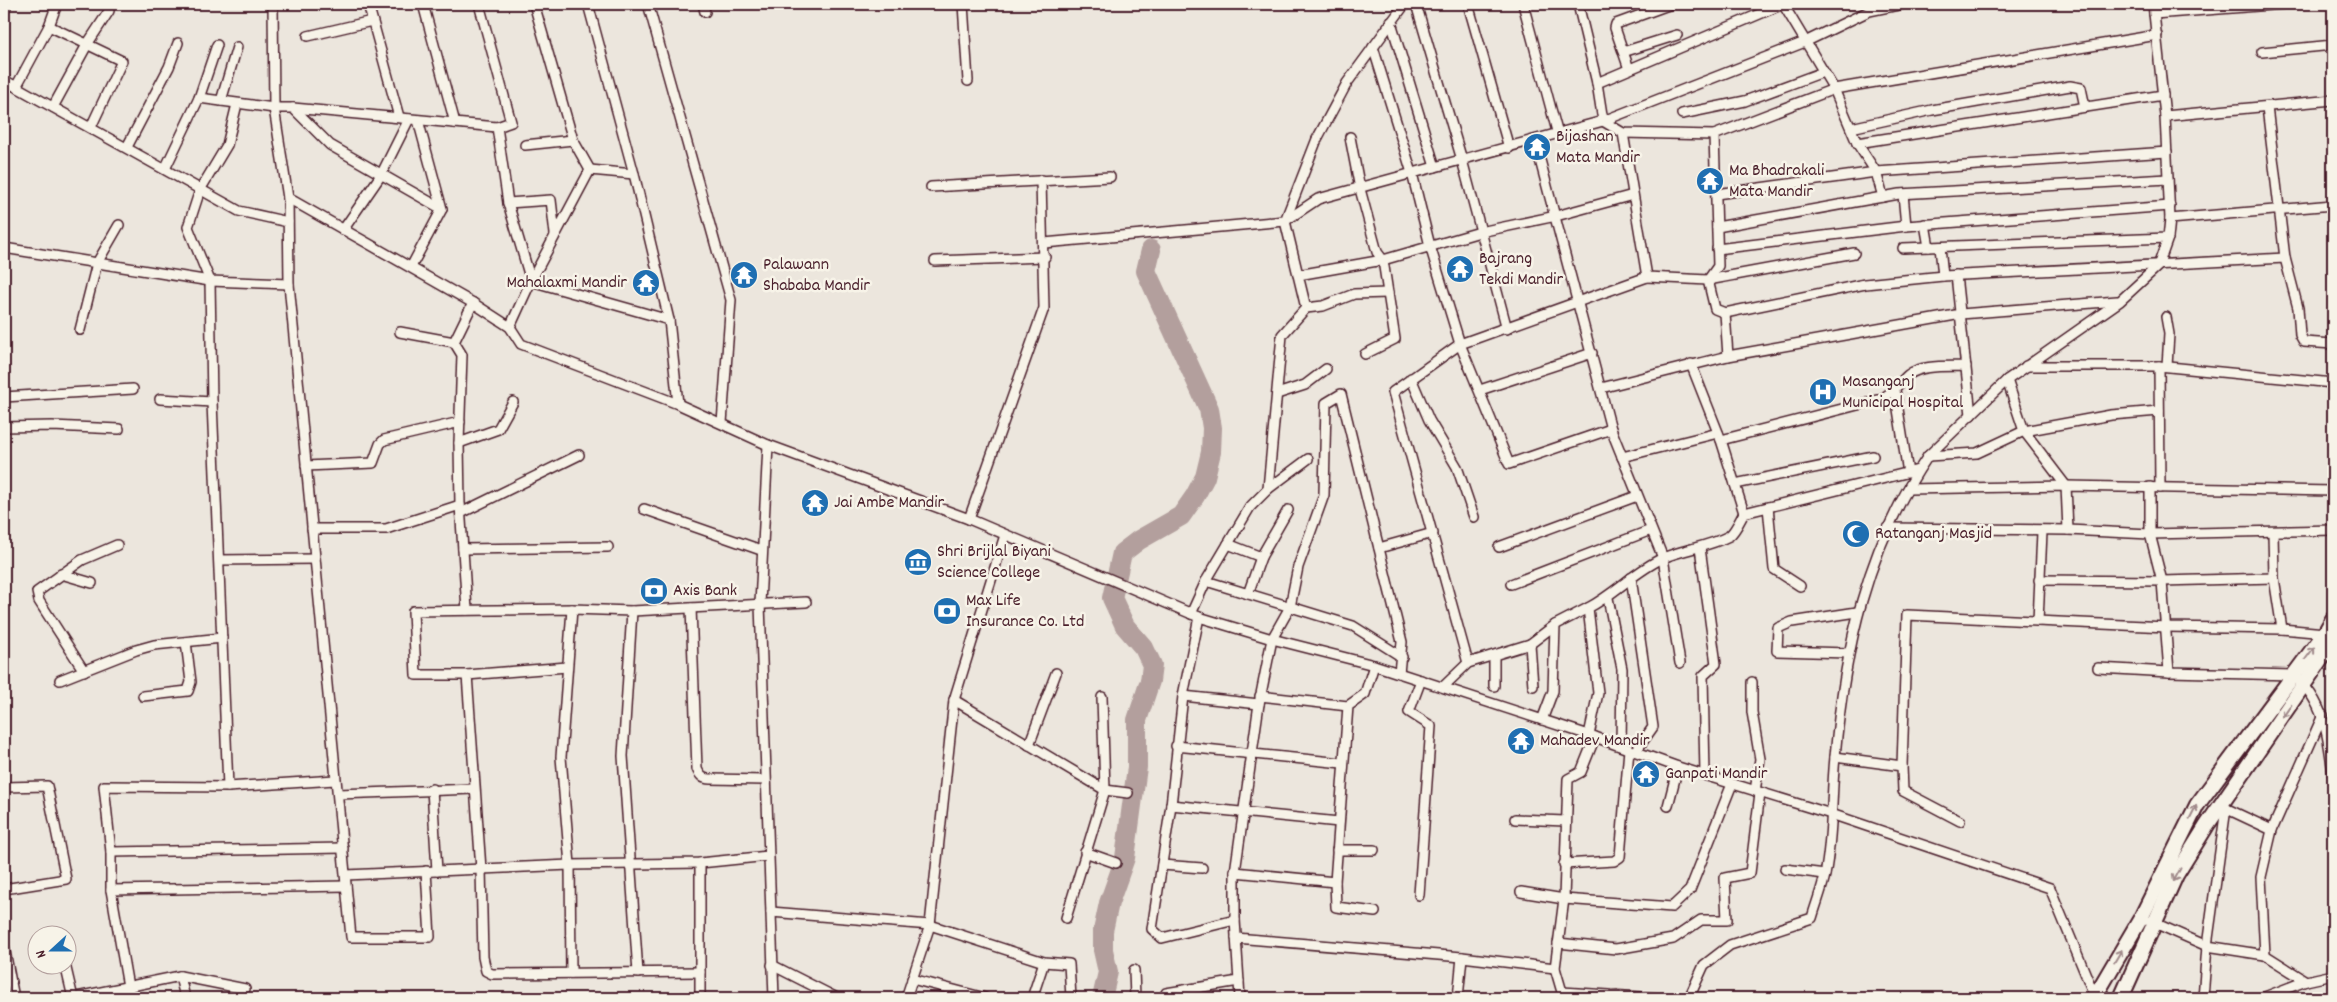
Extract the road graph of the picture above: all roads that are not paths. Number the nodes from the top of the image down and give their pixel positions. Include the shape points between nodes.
1 (7, 4) edge
2 (56, 4) edge
3 (108, 4) edge
4 (273, 4) edge
5 (368, 4) edge
6 (423, 4) edge
7 (479, 4) edge
8 (534, 4) edge
9 (588, 4) edge
10 (648, 4) edge
11 (963, 4) edge
12 (1405, 4) edge
13 (1416, 4) edge
14 (1468, 4) edge
15 (1524, 4) edge
16 (1578, 4) edge
17 (1671, 4) edge
18 (1783, 4) edge
19 (1903, 4) edge
20 (2153, 4) edge
21 (2284, 4) edge
22 (4, 10) edge
23 (2154, 14) junction
24 (372, 21) junction
25 (1391, 22) junction
26 (49, 26) junction
27 (1677, 35) dead end
28 (2157, 35) junction
29 (308, 36) dead end
30 (1805, 42) junction
31 (88, 43) junction
32 (178, 43) dead end
33 (217, 45) dead end
34 (2333, 45) edge
35 (238, 47) dead end
36 (1373, 47) junction
37 (1624, 52) junction
38 (2262, 52) dead end
39 (1630, 69) junction
40 (1824, 72) junction
41 (4, 80) edge
42 (968, 81) dead end
43 (1597, 83) junction
44 (16, 87) junction
45 (1834, 89) junction
46 (2163, 95) junction
47 (199, 98) junction
48 (2333, 100) edge
49 (221, 101) junction
50 (237, 104) junction
51 (53, 106) junction
52 (2085, 107) junction
53 (2267, 107) junction
54 (274, 108) junction
55 (293, 108) junction
56 (1682, 114) dead end
57 (2165, 116) junction
58 (409, 119) junction
59 (1603, 121) junction
60 (455, 123) junction
61 (91, 126) junction
62 (497, 127) junction
63 (1850, 128) junction
64 (1623, 133) junction
65 (1558, 135) junction
66 (1714, 135) junction
67 (1350, 137) dead end
68 (573, 140) junction
69 (1535, 141) junction
70 (526, 144) dead end
71 (1857, 144) junction
72 (127, 147) junction
73 (1509, 148) junction
74 (2167, 152) junction
75 (1462, 160) junction
76 (1436, 167) junction
77 (164, 169) junction
78 (590, 170) junction
79 (1876, 172) junction
80 (1412, 173) junction
81 (634, 174) junction
82 (381, 175) junction
83 (1110, 177) dead end
84 (2168, 179) junction
85 (1041, 180) junction
86 (931, 187) dead end
87 (1360, 189) junction
88 (200, 190) junction
89 (1716, 194) junction
90 (1903, 194) junction
91 (1633, 195) junction
92 (1883, 197) junction
93 (288, 198) junction
94 (508, 203) junction
95 (2333, 205) edge
96 (2170, 206) junction
97 (442, 209) junction
98 (2280, 210) junction
99 (1556, 216) junction
100 (2170, 219) junction
101 (1285, 221) junction
102 (288, 222) junction
103 (1925, 224) junction
104 (119, 225) dead end
105 (1906, 226) junction
106 (1717, 227) junction
107 (344, 230) junction
108 (1480, 232) junction
109 (555, 234) junction
110 (2168, 238) junction
111 (1044, 243) junction
112 (1430, 246) junction
113 (1929, 247) junction
114 (1940, 247) junction
115 (4, 248) edge
116 (1717, 248) junction
117 (1903, 248) dead end
118 (1854, 253) dead end
119 (1045, 258) junction
120 (2285, 258) junction
121 (1383, 260) junction
122 (935, 261) dead end
123 (97, 263) junction
124 (2158, 266) junction
125 (411, 267) junction
126 (1298, 275) junction
127 (1956, 275) junction
128 (1943, 276) junction
129 (1647, 277) junction
130 (1708, 280) junction
131 (210, 281) junction
132 (531, 281) junction
133 (289, 284) junction
134 (1388, 293) junction
135 (2120, 301) junction
136 (473, 303) junction
137 (1578, 304) junction
138 (1306, 308) junction
139 (1725, 313) junction
140 (1961, 314) junction
141 (2166, 317) dead end
142 (669, 320) junction
143 (510, 327) junction
144 (1507, 329) junction
145 (80, 330) dead end
146 (400, 332) dead end
147 (454, 342) junction
148 (1460, 344) junction
149 (2333, 344) edge
150 (1592, 353) junction
151 (1365, 354) dead end
152 (1728, 356) junction
153 (1691, 364) junction
154 (1966, 366) junction
155 (2026, 366) junction
156 (2163, 366) junction
157 (1326, 369) dead end
158 (1410, 378) junction
159 (2007, 380) junction
160 (2333, 383) edge
161 (1601, 388) junction
162 (134, 389) dead end
163 (1480, 390) junction
164 (1895, 390) junction
165 (1277, 394) junction
166 (4, 397) edge
167 (160, 399) dead end
168 (212, 402) junction
169 (513, 402) dead end
170 (678, 404) junction
171 (2159, 412) junction
172 (1971, 415) junction
173 (460, 422) junction
174 (722, 422) junction
175 (4, 427) edge
176 (119, 429) dead end
177 (1611, 429) junction
178 (2024, 431) junction
179 (1720, 437) junction
180 (459, 443) junction
181 (768, 445) junction
182 (579, 455) dead end
183 (1873, 456) dead end
184 (1928, 456) junction
185 (1622, 457) junction
186 (1308, 459) dead end
187 (306, 466) junction
188 (1918, 470) junction
189 (1908, 473) junction
190 (1735, 484) junction
191 (2066, 486) junction
192 (2150, 487) junction
193 (2160, 488) junction
194 (1268, 489) junction
195 (1909, 489) junction
196 (2333, 491) edge
197 (1637, 496) junction
198 (1768, 507) junction
199 (461, 509) junction
200 (644, 509) dead end
201 (1288, 510) dead end
202 (1744, 513) junction
203 (1474, 517) dead end
204 (969, 519) junction
205 (1887, 528) junction
206 (312, 529) junction
207 (1651, 530) junction
208 (2068, 530) junction
209 (2333, 530) edge
210 (2042, 532) junction
211 (1433, 533) junction
212 (2274, 533) junction
213 (2150, 534) junction
214 (1005, 535) junction
215 (1228, 544) junction
216 (117, 545) dead end
217 (608, 546) dead end
218 (1499, 547) dead end
219 (1379, 548) junction
220 (1700, 548) junction
221 (463, 549) junction
222 (761, 550) junction
223 (1261, 557) junction
224 (1663, 558) junction
225 (315, 559) junction
226 (219, 560) junction
227 (61, 574) junction
228 (1631, 578) junction
229 (2274, 578) junction
230 (2039, 580) junction
231 (1206, 581) junction
232 (2162, 581) junction
233 (92, 583) dead end
234 (1511, 584) dead end
235 (1800, 586) dead end
236 (1248, 594) junction
237 (1608, 598) junction
238 (806, 602) dead end
239 (760, 604) junction
240 (1290, 607) junction
241 (691, 608) junction
242 (1588, 608) junction
243 (572, 609) junction
244 (467, 610) junction
245 (632, 611) junction
246 (1857, 612) junction
247 (1195, 616) junction
248 (2333, 619) edge
249 (2038, 620) junction
250 (1555, 625) junction
251 (2167, 627) junction
252 (2282, 629) junction
253 (222, 638) junction
254 (2329, 638) edge
255 (1272, 639) junction
256 (186, 642) junction
257 (1530, 644) junction
258 (1848, 653) junction
259 (1494, 656) junction
260 (1402, 657) junction
261 (1468, 663) junction
262 (1680, 663) dead end
263 (1374, 665) junction
264 (567, 667) junction
265 (2098, 668) dead end
266 (84, 670) junction
267 (2169, 672) junction
268 (1056, 673) dead end
269 (1399, 673) junction
270 (467, 675) junction
271 (2293, 675) junction
272 (60, 680) dead end
273 (1421, 680) junction
274 (1752, 682) dead end
275 (2306, 685) junction
276 (1494, 686) dead end
277 (1533, 686) dead end
278 (1442, 687) junction
279 (143, 696) dead end
280 (1102, 696) dead end
281 (1183, 696) junction
282 (954, 700) junction
283 (1259, 700) junction
284 (1348, 706) junction
285 (2323, 714) junction
286 (1542, 720) junction
287 (1592, 736) junction
288 (1029, 745) junction
289 (1176, 746) junction
290 (1629, 749) junction
291 (1253, 754) junction
292 (1834, 757) junction
293 (1342, 762) junction
294 (2332, 762) edge
295 (1902, 766) junction
296 (1678, 767) junction
297 (1704, 775) junction
298 (2333, 775) edge
299 (335, 780) junction
300 (765, 780) junction
301 (1732, 784) junction
302 (4, 787) edge
303 (228, 787) junction
304 (432, 789) junction
305 (474, 789) junction
306 (1105, 790) junction
307 (1757, 792) junction
308 (1128, 793) dead end
309 (338, 794) junction
310 (1171, 805) junction
311 (1668, 806) dead end
312 (2223, 807) junction
313 (1244, 811) junction
314 (1832, 814) junction
315 (1515, 820) dead end
316 (1565, 821) junction
317 (1960, 821) dead end
318 (1338, 822) junction
319 (2272, 830) junction
320 (343, 848) junction
321 (1337, 850) junction
322 (1374, 850) dead end
323 (111, 852) junction
324 (1086, 852) junction
325 (768, 856) junction
326 (700, 863) junction
327 (1116, 863) dead end
328 (1564, 864) junction
329 (570, 865) junction
330 (632, 865) junction
331 (1162, 865) junction
332 (1202, 868) dead end
333 (481, 869) junction
334 (1785, 869) dead end
335 (437, 871) junction
336 (426, 872) junction
337 (1235, 872) junction
338 (1825, 874) junction
339 (346, 875) junction
340 (1335, 882) junction
341 (346, 886) junction
342 (4, 889) edge
343 (111, 890) junction
344 (1521, 892) dead end
345 (1420, 895) dead end
346 (1564, 899) junction
347 (771, 912) junction
348 (1374, 912) dead end
349 (1066, 918) dead end
350 (2141, 918) junction
351 (1235, 920) junction
352 (2155, 923) junction
353 (930, 925) junction
354 (1236, 938) junction
355 (1558, 943) junction
356 (4, 946) edge
357 (2207, 946) junction
358 (2265, 955) junction
359 (1462, 957) junction
360 (1044, 962) junction
361 (772, 965) junction
362 (1555, 968) junction
363 (1134, 970) dead end
364 (638, 972) junction
365 (700, 972) junction
366 (571, 973) junction
367 (68, 974) edge
368 (2333, 975) edge
369 (180, 976) junction
370 (912, 979) junction
371 (1239, 981) junction
372 (2306, 981) junction
373 (128, 986) junction
374 (245, 989) dead end
375 (1166, 993) dead end
376 (1561, 995) edge
377 (1637, 997) edge
378 (2094, 997) edge
379 (2268, 997) edge
380 (14, 998) edge
381 (73, 998) edge
382 (130, 998) edge
383 (185, 998) edge
384 (700, 998) edge
385 (774, 998) edge
386 (837, 998) edge
387 (906, 998) edge
388 (985, 998) edge
389 (1032, 998) edge
390 (1071, 998) edge
391 (1135, 998) edge
392 (1240, 998) edge
393 (1458, 998) edge
394 (1657, 998) edge
395 (1689, 998) edge
396 (2121, 998) edge
397 (2203, 998) edge

1 - 22 street
2 - 26 street
3 - 31 street via 109,11
4 - 54 street
5 - 24 street
6 - 60 street
7 - 62 street via 511,122
8 - 68 street
9 - 81 street
10 - 174 street via 731,300
11 - 42 street
12 - 25 street
13 - 75 street
14 - 73 street
15 - 65 street
16 - 43 street
17 - 37 street via 1616,24
18 - 30 street
18 - 39 street
19 - 30 street via 1869,11
20 - 23 street
21 - 23 street
23 - 28 street
24 - 29 street
24 - 58 street
25 - 36 street
25 - 76 street
26 - 31 street
26 - 44 street
27 - 37 street
28 - 45 street
28 - 46 street
30 - 40 street
30 - 59 street
31 - 51 street
31 - 61 street via 122,61
32 - 72 street
33 - 47 street
34 - 38 street
35 - 49 street
36 - 80 street
36 - 101 street via 1347,83 1317,139
37 - 39 street
39 - 43 street
40 - 45 street
40 - 56 street via 1738,103
41 - 44 street
43 - 59 street
44 - 51 street
45 - 63 street
45 - 66 street
46 - 52 street
46 - 57 street
47 - 49 street
47 - 77 street
48 - 53 street
49 - 50 street
50 - 54 street
50 - 88 street via 227,146
51 - 61 street
52 - 63 street via 2081,88 2070,86
52 - 71 street
53 - 57 street
53 - 98 street
54 - 55 street
54 - 93 street
55 - 58 street
55 - 82 street via 330,145
57 - 74 street
58 - 60 street
58 - 82 street
58 - 97 street
59 - 64 street
59 - 65 street
60 - 62 street
61 - 72 street
62 - 94 street
63 - 71 street
64 - 66 street
64 - 91 street
65 - 69 street
66 - 89 street
67 - 87 street
68 - 70 street
68 - 78 street
69 - 73 street
69 - 99 street
71 - 79 street
72 - 77 street
73 - 75 street
74 - 79 street
74 - 84 street
75 - 76 street
75 - 108 street
76 - 80 street
77 - 88 street
78 - 81 street
78 - 109 street
79 - 89 street
79 - 92 street
80 - 87 street
80 - 112 street
81 - 142 street
82 - 97 street
82 - 107 street
83 - 85 street
84 - 90 street
84 - 96 street
85 - 86 street
85 - 111 street
87 - 101 street via 1318,199
87 - 121 street via 1377,252
88 - 102 street via 239,211
88 - 131 street via 188,227
89 - 106 street
90 - 92 street
90 - 105 street
91 - 99 street
91 - 129 street
92 - 106 street
93 - 102 street
93 - 107 street
94 - 109 street via 551,200
94 - 132 street
95 - 98 street
96 - 100 street
96 - 103 street
97 - 125 street
98 - 100 street
98 - 120 street
99 - 108 street
99 - 137 street
100 - 110 street
101 - 111 street
101 - 126 street
102 - 133 street
103 - 105 street
103 - 113 street
104 - 123 street
105 - 116 street
106 - 116 street
107 - 125 street
108 - 112 street
108 - 144 street
109 - 132 street
110 - 114 street
110 - 124 street
111 - 119 street
112 - 121 street
112 - 148 street
113 - 114 street
113 - 117 street
114 - 128 street
115 - 123 street
116 - 130 street via 1718,266
118 - 130 street
119 - 122 street
119 - 204 street via 1044,308
120 - 124 street
120 - 149 street via 2297,304 2301,338 2304,342
121 - 126 street
121 - 134 street
123 - 131 street
123 - 145 street
124 - 127 street
124 - 135 street
125 - 136 street
126 - 138 street
127 - 128 street
127 - 140 street
128 - 139 street via 1865,284
129 - 130 street
129 - 137 street
130 - 139 street via 1715,309
131 - 133 street
131 - 168 street
132 - 142 street
132 - 143 street
133 - 187 street
134 - 138 street via 1354,294 1323,306
134 - 151 street via 1395,339
135 - 140 street
135 - 155 street
136 - 143 street
136 - 147 street
137 - 144 street
137 - 150 street
138 - 165 street via 1282,335
139 - 152 street
140 - 152 street
140 - 154 street
141 - 156 street via 2169,334
142 - 170 street
143 - 170 street via 521,344
144 - 148 street
146 - 147 street
147 - 173 street via 462,355
148 - 158 street
148 - 163 street
150 - 161 street
150 - 163 street
152 - 153 street
153 - 161 street
153 - 179 street
154 - 164 street via 1921,369 1906,376
154 - 172 street
155 - 156 street
155 - 159 street
156 - 160 street
156 - 171 street
157 - 165 street via 1305,385
158 - 203 street via 1429,420 1457,467
158 - 211 street via 1393,392
159 - 172 street
159 - 178 street
161 - 177 street
162 - 166 street
163 - 177 street via 1509,464
164 - 179 street via 1881,399
164 - 189 street
165 - 194 street
167 - 168 street
168 - 226 street
169 - 180 street via 498,429
170 - 174 street
171 - 178 street via 2111,414
171 - 193 street
172 - 184 street
173 - 180 street
173 - 187 street via 384,440 373,463
174 - 181 street
175 - 176 street
177 - 185 street
178 - 184 street via 1976,453
178 - 191 street
179 - 185 street
179 - 190 street
180 - 199 street
181 - 204 street
181 - 222 street
182 - 199 street
183 - 190 street
184 - 188 street
185 - 197 street
186 - 194 street
187 - 206 street
188 - 189 street
188 - 195 street
189 - 198 street
190 - 202 street
191 - 192 street
191 - 195 street
191 - 208 street
192 - 193 street
192 - 213 street
193 - 196 street
194 - 215 street via 1250,507
195 - 205 street
197 - 207 street
197 - 218 street
198 - 202 street
198 - 235 street via 1774,569
199 - 206 street via 386,529
199 - 221 street
200 - 222 street
201 - 223 street
202 - 220 street via 1731,535
204 - 214 street
205 - 210 street
205 - 246 street
206 - 225 street
207 - 224 street
207 - 234 street
208 - 210 street
208 - 213 street
209 - 212 street
210 - 230 street
211 - 219 street
211 - 261 street
212 - 213 street
212 - 229 street
213 - 232 street
214 - 247 street
214 - 282 street
215 - 223 street
215 - 231 street
216 - 227 street via 87,557
217 - 221 street
219 - 240 street via 1342,394 1326,403 1324,495 1298,567
219 - 260 street via 1402,642
220 - 224 street
220 - 297 street via 1716,664 1703,676
221 - 244 street
222 - 239 street
223 - 236 street
224 - 228 street
224 - 262 street
225 - 226 street
225 - 299 street
226 - 253 street
227 - 233 street
227 - 266 street via 40,588 37,598
228 - 237 street
228 - 290 street via 1653,727
229 - 232 street
229 - 252 street
230 - 232 street
230 - 249 street
231 - 236 street
231 - 247 street
232 - 251 street
236 - 240 street
237 - 242 street
237 - 290 street via 1622,669
238 - 239 street
239 - 241 street
239 - 300 street
240 - 255 street
240 - 260 street via 1353,626
241 - 245 street
241 - 300 street via 699,775 704,779
242 - 250 street
242 - 287 street via 1598,693
243 - 244 street
243 - 245 street
243 - 264 street
244 - 270 street via 413,611 416,675
245 - 330 street via 624,756
246 - 258 street
246 - 258 street via 1792,622 1778,628 1777,651
247 - 255 street
247 - 281 street
248 - 254 main road
249 - 251 street
249 - 295 street via 1907,615
250 - 257 street
250 - 286 street via 1553,691
251 - 252 street
251 - 267 street
252 - 254 street
253 - 256 street
253 - 303 street
271 -> 254 main road
254 - 275 main road
255 - 263 street
255 - 283 street
256 - 266 street via 136,650
256 - 279 street via 191,682 188,692
257 - 259 street
257 - 277 street
258 - 292 street
259 - 261 street
259 - 276 street
260 - 269 street
261 - 278 street
263 - 269 street
263 - 284 street via 1365,694
264 - 270 street
264 - 329 street via 561,757
265 - 267 street
266 - 272 street
267 - 271 street
268 - 288 street
269 - 273 street
270 - 305 street
271 - 275 street
350 -> 271 main road via 2197,805
273 - 278 street
273 - 345 street via 1409,712 1431,726
274 - 307 street via 1752,712 1760,759
275 - 285 street
275 -> 312 main road
278 - 286 street
280 - 306 street
281 - 283 street
281 - 289 street
282 - 288 street
282 - 353 street
283 - 284 street
283 - 291 street
284 - 293 street
285 - 294 street
285 - 319 street
286 - 287 street
287 - 290 street
287 - 316 street via 1581,772 1568,779
288 - 306 street
289 - 291 street
289 - 310 street
290 - 296 street
290 - 328 street via 1620,858
291 - 293 street
291 - 313 street
292 - 295 street
292 - 314 street
293 - 318 street
294 - 298 street
295 - 317 street via 1903,791
296 - 297 street
296 - 311 street
297 - 301 street
299 - 303 street
299 - 309 street
300 - 325 street
301 - 307 street
301 - 346 street via 1690,890 1672,907
302 - 342 street via 47,786 66,879
303 - 323 street via 104,786
304 - 305 street
304 - 309 street
304 - 335 street
305 - 333 street
306 - 308 street
306 - 324 street
307 - 314 street
307 - 355 street via 1750,872 1725,878 1727,920 1701,920 1672,939 1616,949
309 - 320 street
310 - 313 street
310 - 331 street
312 - 319 street
312 -> 352 main road via 2176,875
312 - 357 street
313 - 318 street
313 - 337 street
314 - 338 street
314 - 378 street via 2050,888
315 - 316 street
316 - 328 street
318 - 321 street
319 - 358 street via 2260,878
320 - 323 street
320 - 339 street
321 - 322 street
321 - 340 street
323 - 343 street
324 - 327 street
324 - 349 street
325 - 326 street
325 - 347 street
326 - 330 street
326 - 365 street
328 - 346 street
329 - 330 street
329 - 333 street
329 - 366 street
330 - 364 street
331 - 332 street
331 - 351 street via 1152,928 1157,935 1167,938
333 - 335 street
333 - 366 street via 486,971 492,974
334 - 338 street
335 - 336 street
336 - 339 street
336 - 341 street via 430,937 351,937
337 - 340 street
337 - 351 street
338 - 395 street via 1812,918 1730,945 1704,965
339 - 341 street
340 - 348 street via 1336,907
341 - 343 street
343 - 373 street
344 - 346 street
346 - 355 street
347 - 353 street
347 - 361 street
350 - 352 street
378 -> 350 main road
351 - 354 street
352 - 357 street
352 - 396 main road
353 - 360 street
353 - 370 street
354 - 359 street
354 - 371 street
355 - 362 street
356 - 380 street
357 - 358 street
357 - 397 street
358 - 372 street
359 - 362 street
359 - 393 street
360 - 389 street
360 - 390 street via 1069,964
361 - 385 street
361 - 386 street
362 - 376 street
363 - 391 street
364 - 365 street
364 - 366 street
365 - 384 street
367 - 381 street
368 - 372 street
369 - 373 street
369 - 374 street
369 - 383 street
370 - 387 street
370 - 388 street
371 - 375 street
371 - 392 street
372 - 379 street
373 - 381 street
373 - 382 street
376 - 377 street
377 - 394 street

